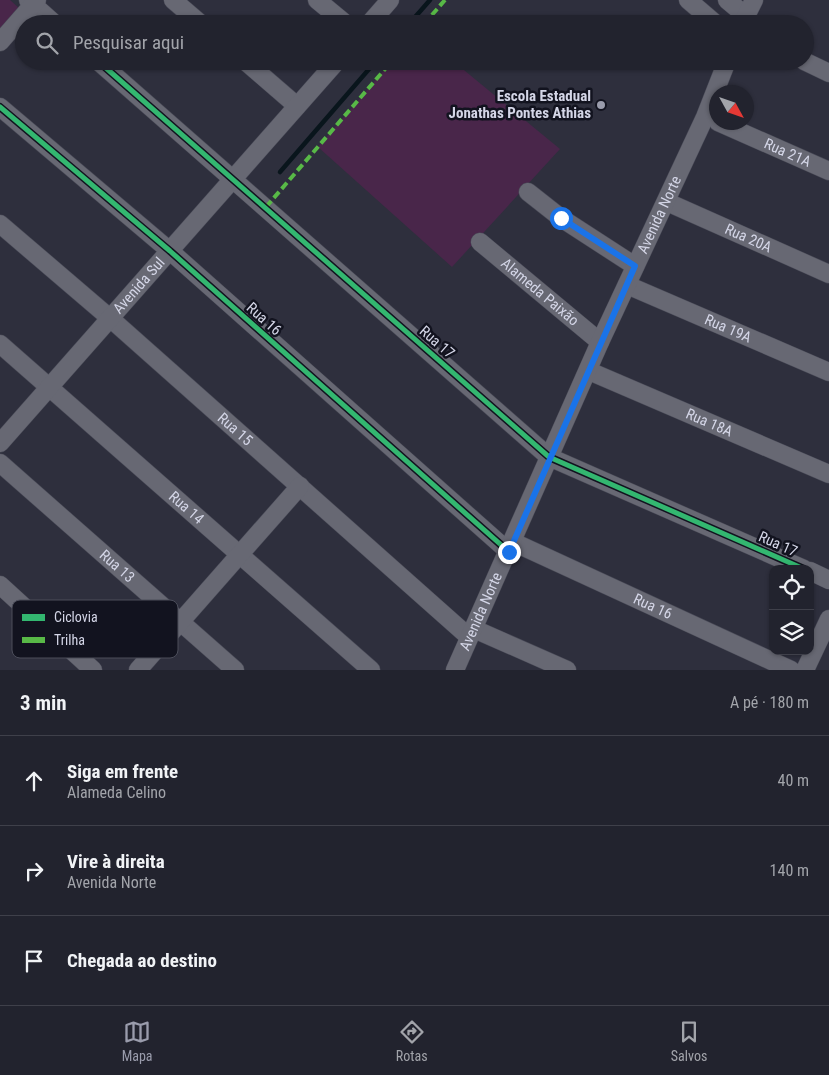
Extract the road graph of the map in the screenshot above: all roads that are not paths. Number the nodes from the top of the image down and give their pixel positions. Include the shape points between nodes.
1 (173, 0) edge
2 (317, 0) edge
3 (390, 0) edge
4 (688, 0) edge
5 (727, 0) edge
6 (754, 0) edge
7 (32, 2) edge
8 (22, 15) edge
9 (46, 15) edge
10 (190, 15) edge
11 (335, 15) edge
12 (377, 15) edge
13 (706, 15) edge
14 (740, 15) edge
15 (746, 15) edge
16 (15, 23) edge
17 (0, 42) edge
18 (814, 65) edge
19 (108, 70) edge
20 (255, 70) edge
21 (329, 70) edge
22 (725, 70) edge
23 (829, 72) edge
24 (721, 85) edge
25 (297, 106) junction
26 (0, 107) edge
27 (709, 127) edge
28 (736, 130) edge
29 (829, 171) edge
30 (233, 178) junction
31 (528, 192) dead end
32 (667, 202) junction
33 (0, 224) edge
34 (480, 242) dead end
35 (170, 251) junction
36 (635, 266) junction
37 (829, 274) edge
38 (627, 285) junction
39 (111, 319) junction
40 (600, 342) junction
41 (0, 344) edge
42 (589, 371) junction
43 (829, 372) edge
44 (50, 387) junction
45 (0, 443) edge
46 (549, 457) junction
47 (0, 463) edge
48 (829, 474) edge
49 (300, 486) junction
50 (511, 547) junction
51 (239, 556) junction
52 (795, 565) edge
53 (814, 573) edge
54 (829, 580) edge
55 (0, 585) edge
56 (16, 600) edge
57 (156, 600) edge
58 (178, 619) edge
59 (829, 619) edge
60 (181, 622) junction
61 (178, 625) edge
62 (471, 633) junction
63 (80, 658) edge
64 (149, 658) edge
65 (93, 670) edge
66 (138, 670) edge
67 (234, 670) edge
68 (371, 670) edge
69 (455, 670) edge
70 (567, 670) edge
71 (791, 670) edge
72 (805, 670) edge

1 - 10 street
2 - 11 street
3 - 12 street
4 - 13 street
5 - 14 street
6 - 15 street
7 - 8 street
7 - 9 street
16 - 17 street
18 - 23 street
19 - 30 street, Rua 17
20 - 25 street
21 - 25 street, Avenida Sul
22 - 24 street, Avenida Norte
25 - 30 street, Avenida Sul
26 - 35 street, Rua 16
27 - 32 street, Avenida Norte
28 - 29 street, Rua 21A
30 - 35 street, Avenida Sul
30 - 46 street, Rua 17
31 - 36 street via 561,218
32 - 36 street, Avenida Norte
32 - 37 street, Rua 20A
33 - 39 street, Rua 15
34 - 40 street, Alameda Paixão
35 - 39 street, Avenida Sul
35 - 50 street, Rua 16
36 - 38 street, Avenida Norte
38 - 40 street, Avenida Norte
38 - 43 street, Rua 19A
39 - 44 street, Avenida Sul
39 - 49 street, Rua 15
40 - 42 street, Avenida Norte
41 - 44 street, Rua 14
42 - 46 street, Avenida Norte
42 - 48 street, Rua 18A
44 - 45 street, Avenida Sul
44 - 51 street, Rua 14
46 - 50 street, Avenida Norte
46 - 52 street, Rua 17
47 - 57 street, Rua 13
49 - 51 street
49 - 62 street, Rua 15
50 - 62 street, Avenida Norte
50 - 71 street, Rua 16
51 - 60 street
51 - 68 street, Rua 14
53 - 54 street, Rua 17
55 - 56 street
58 - 60 street, Rua 13
59 - 72 street
60 - 61 street
60 - 67 street, Rua 13
62 - 69 street, Avenida Norte
62 - 70 street, Rua 15
63 - 65 street
64 - 66 street

